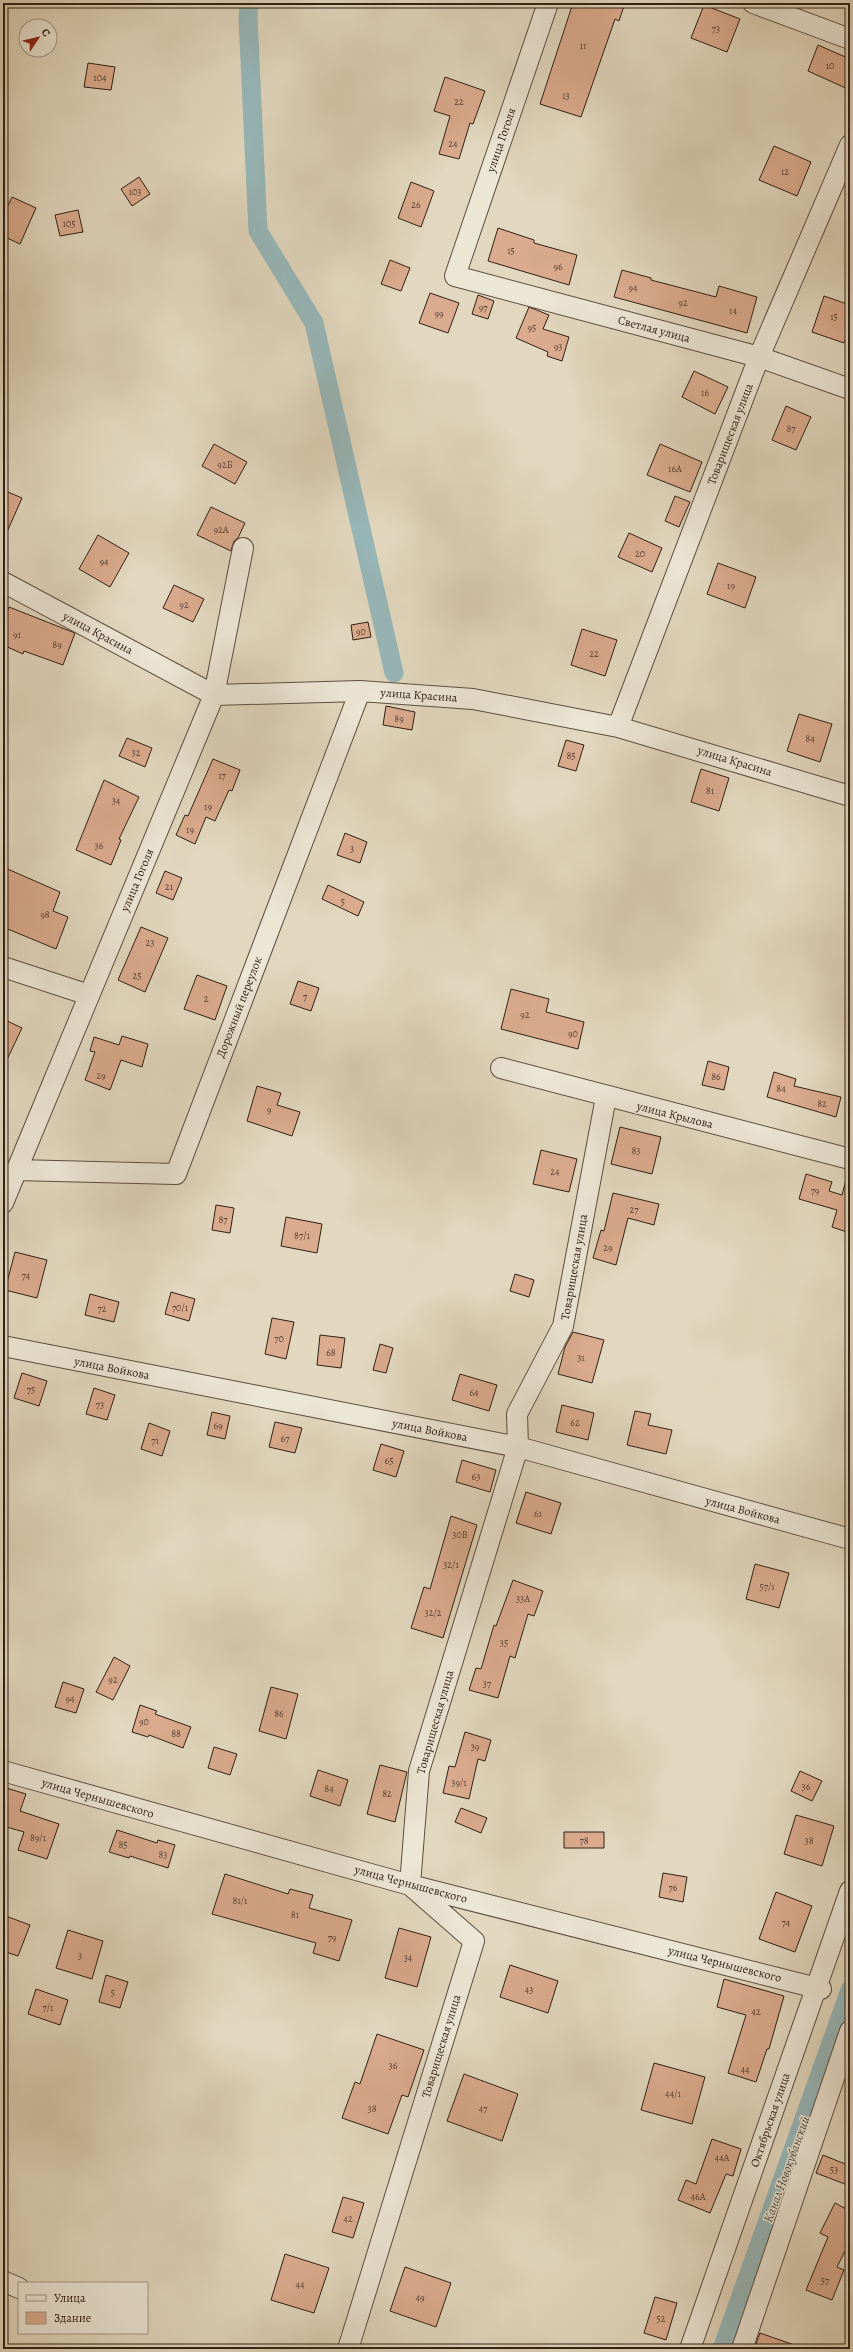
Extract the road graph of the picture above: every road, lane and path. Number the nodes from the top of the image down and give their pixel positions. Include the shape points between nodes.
1 (548, 3) edge
2 (753, 3) edge
3 (850, 39) edge
4 (850, 144) edge
5 (455, 276) joint
6 (759, 357) junction
7 (850, 389) edge
8 (243, 548) dead end
9 (3, 582) edge
10 (360, 691) junction
11 (214, 696) junction
12 (618, 726) junction
13 (850, 796) edge
14 (3, 967) edge
15 (88, 995) junction
16 (501, 1068) dead end
17 (606, 1097) junction
18 (850, 1159) edge
19 (16, 1170) junction
20 (3, 1203) edge
21 (3, 1346) edge
22 (518, 1447) junction
23 (850, 1539) edge
24 (3, 1771) edge
25 (410, 1885) junction
26 (850, 1891) edge
27 (818, 1988) junction
28 (850, 2031) edge
29 (3, 2281) edge
30 (18, 2288) edge
31 (348, 2349) edge
32 (690, 2349) edge
33 (742, 2349) edge

1 - 5 street, улица Гоголя
2 - 3 street
4 - 6 street, Товарищеская улица
5 - 6 street, Светлая улица
6 - 7 street, Светлая улица
6 - 12 street, Товарищеская улица
8 - 11 street, улица Гоголя
9 - 11 street, улица Красина
10 - 11 street, улица Красина
10 - 12 street, улица Красина via 473,698
10 - 19 street, Дорожный переулок via 176,1174
11 - 15 street, улица Гоголя
12 - 13 street, улица Красина
14 - 15 street
15 - 19 street, улица Гоголя
16 - 17 street, улица Крылова
17 - 18 street, улица Крылова
17 - 22 street, Товарищеская улица via 563,1326 517,1414
19 - 20 street, улица Гоголя
21 - 22 street, улица Войкова
22 - 23 street, улица Войкова
22 - 25 street, Товарищеская улица via 419,1771
24 - 25 street, улица Чернышевского
25 - 27 street, улица Чернышевского
25 - 31 street, Товарищеская улица via 474,1941
26 - 27 street, Октябрьская улица
27 - 32 street, Октябрьская улица
28 - 33 street
29 - 30 street

